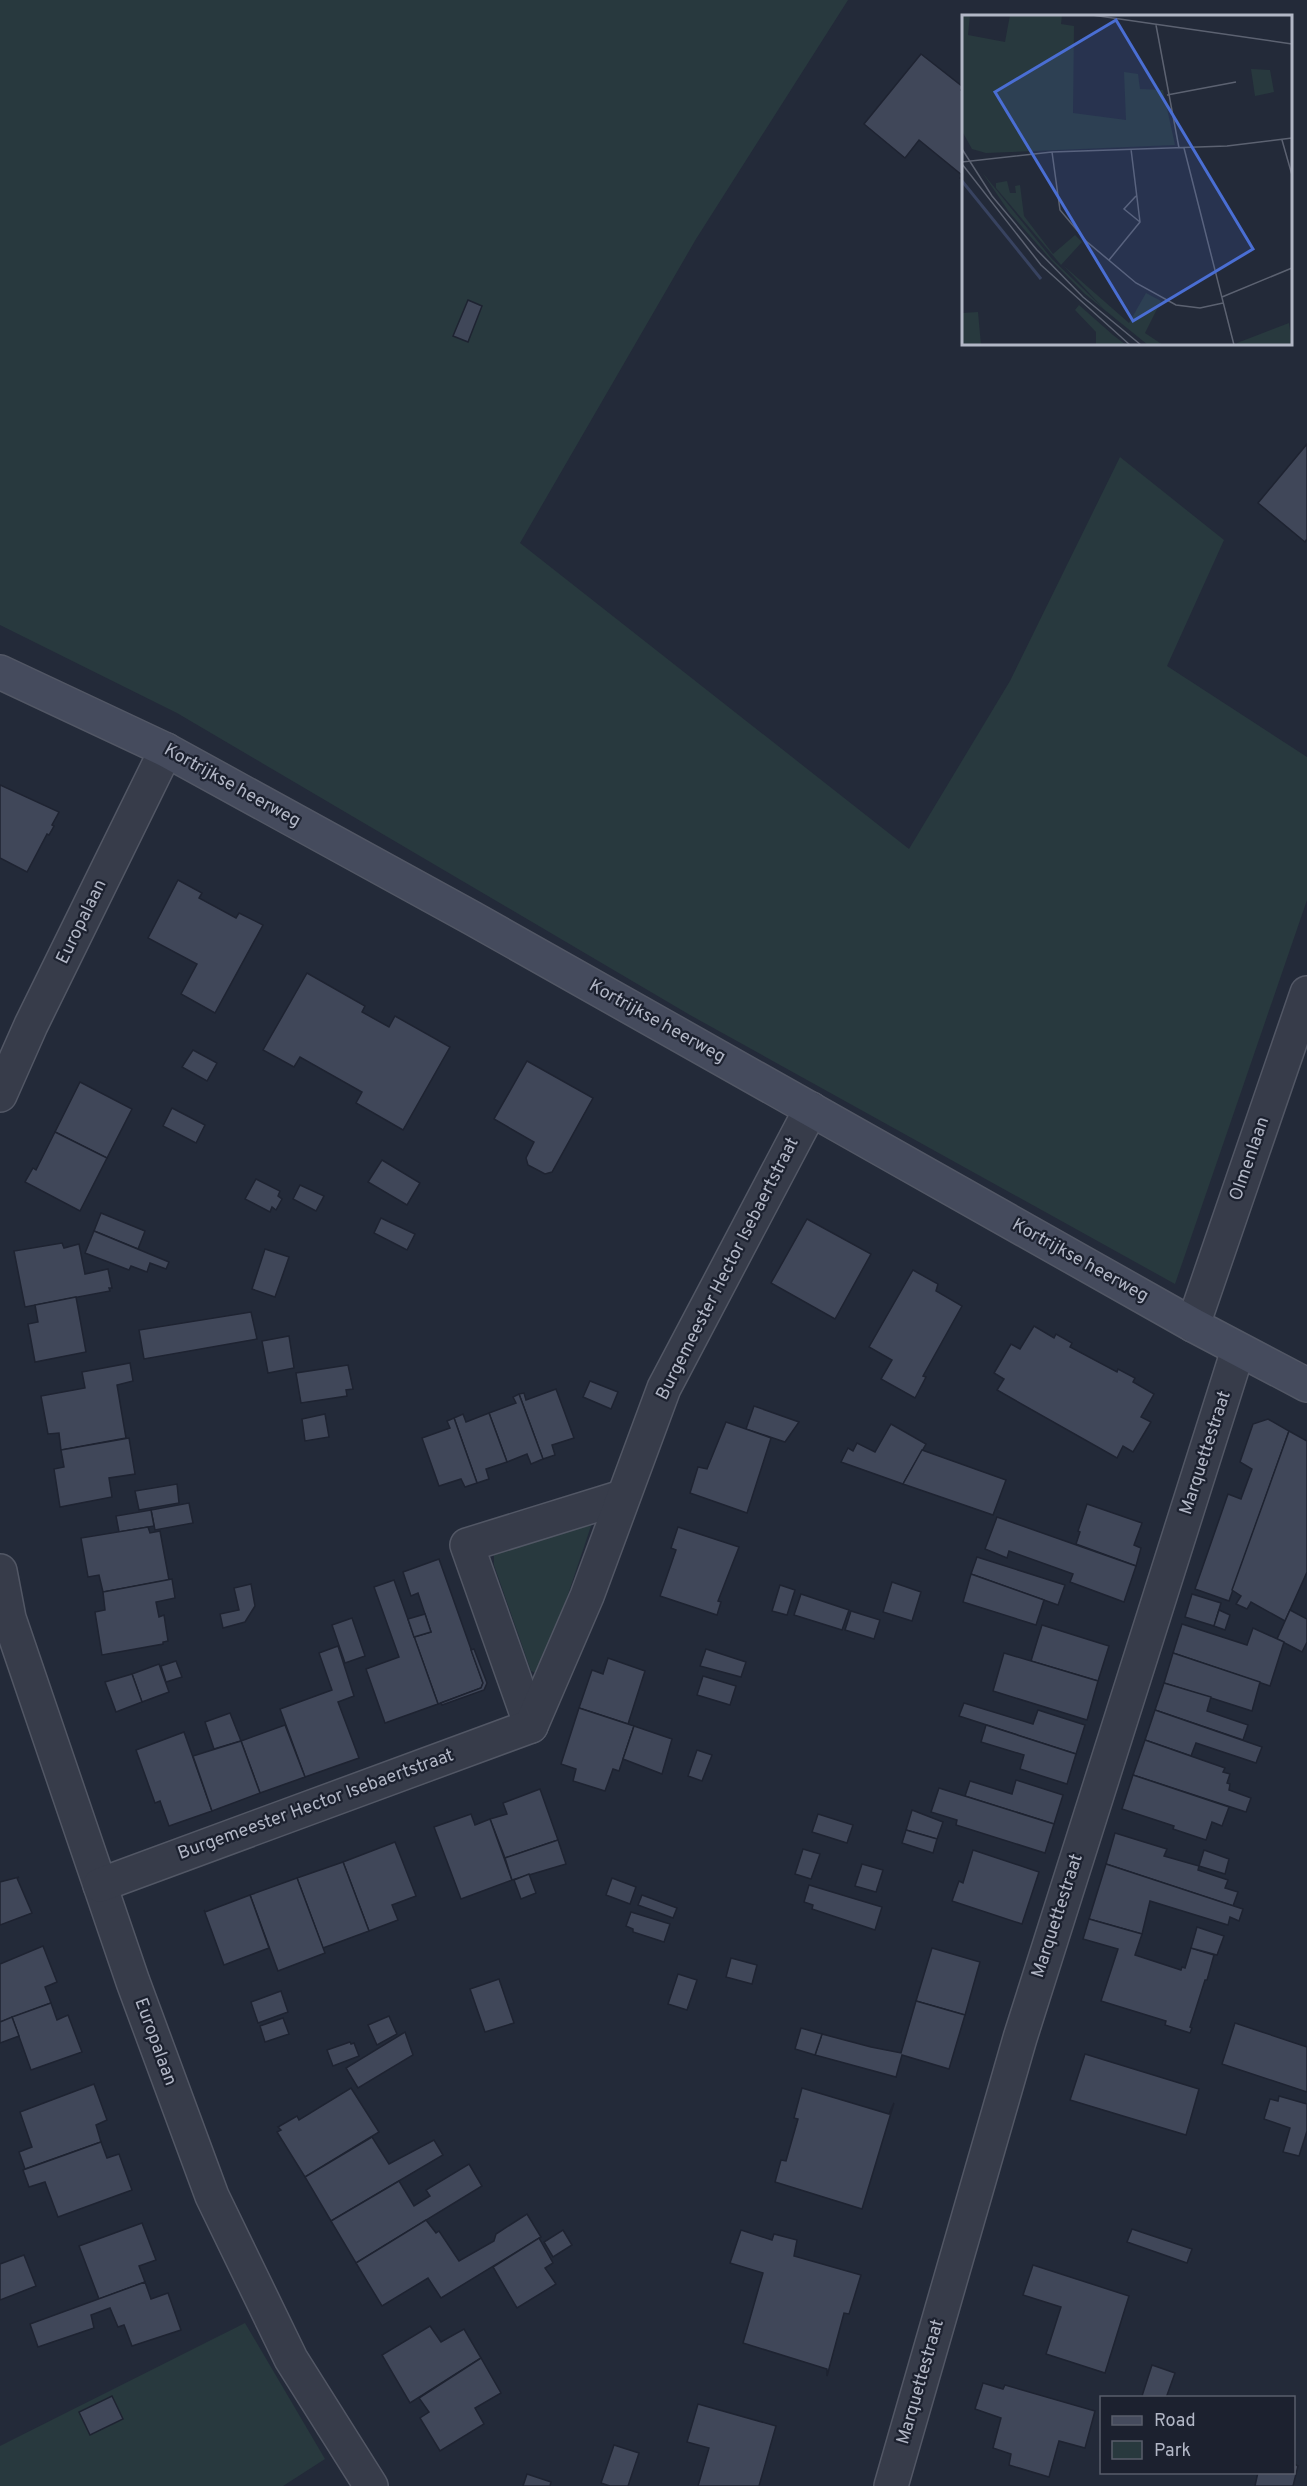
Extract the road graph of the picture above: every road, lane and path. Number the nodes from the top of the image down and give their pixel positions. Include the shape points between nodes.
1 (0, 672) edge
2 (166, 750) junction
3 (1307, 993) edge
4 (0, 1095) edge
5 (811, 1109) junction
6 (1192, 1325) junction
7 (1238, 1350) junction
8 (1307, 1385) edge
9 (622, 1497) junction
10 (0, 1571) edge
11 (531, 1726) junction
12 (100, 1885) junction
13 (371, 2486) edge
14 (891, 2486) edge

1 - 2 street, Kortrijkse heerweg
2 - 4 street, Europalaan
2 - 5 street, Kortrijkse heerweg
3 - 6 street, Olmenlaan
5 - 6 street, Kortrijkse heerweg
5 - 9 street, Burgemeester Hector Isebaertstraat via 664,1388
6 - 7 street, Kortrijkse heerweg
7 - 8 street, Kortrijkse heerweg
7 - 14 street, Marquettestraat via 1020,2038
9 - 11 street, Burgemeester Hector Isebaertstraat via 587,1596
9 - 11 street via 467,1545
10 - 12 street, Europalaan via 9,1618
11 - 12 street, Burgemeester Hector Isebaertstraat
12 - 13 street, Europalaan via 212,2196 291,2359

